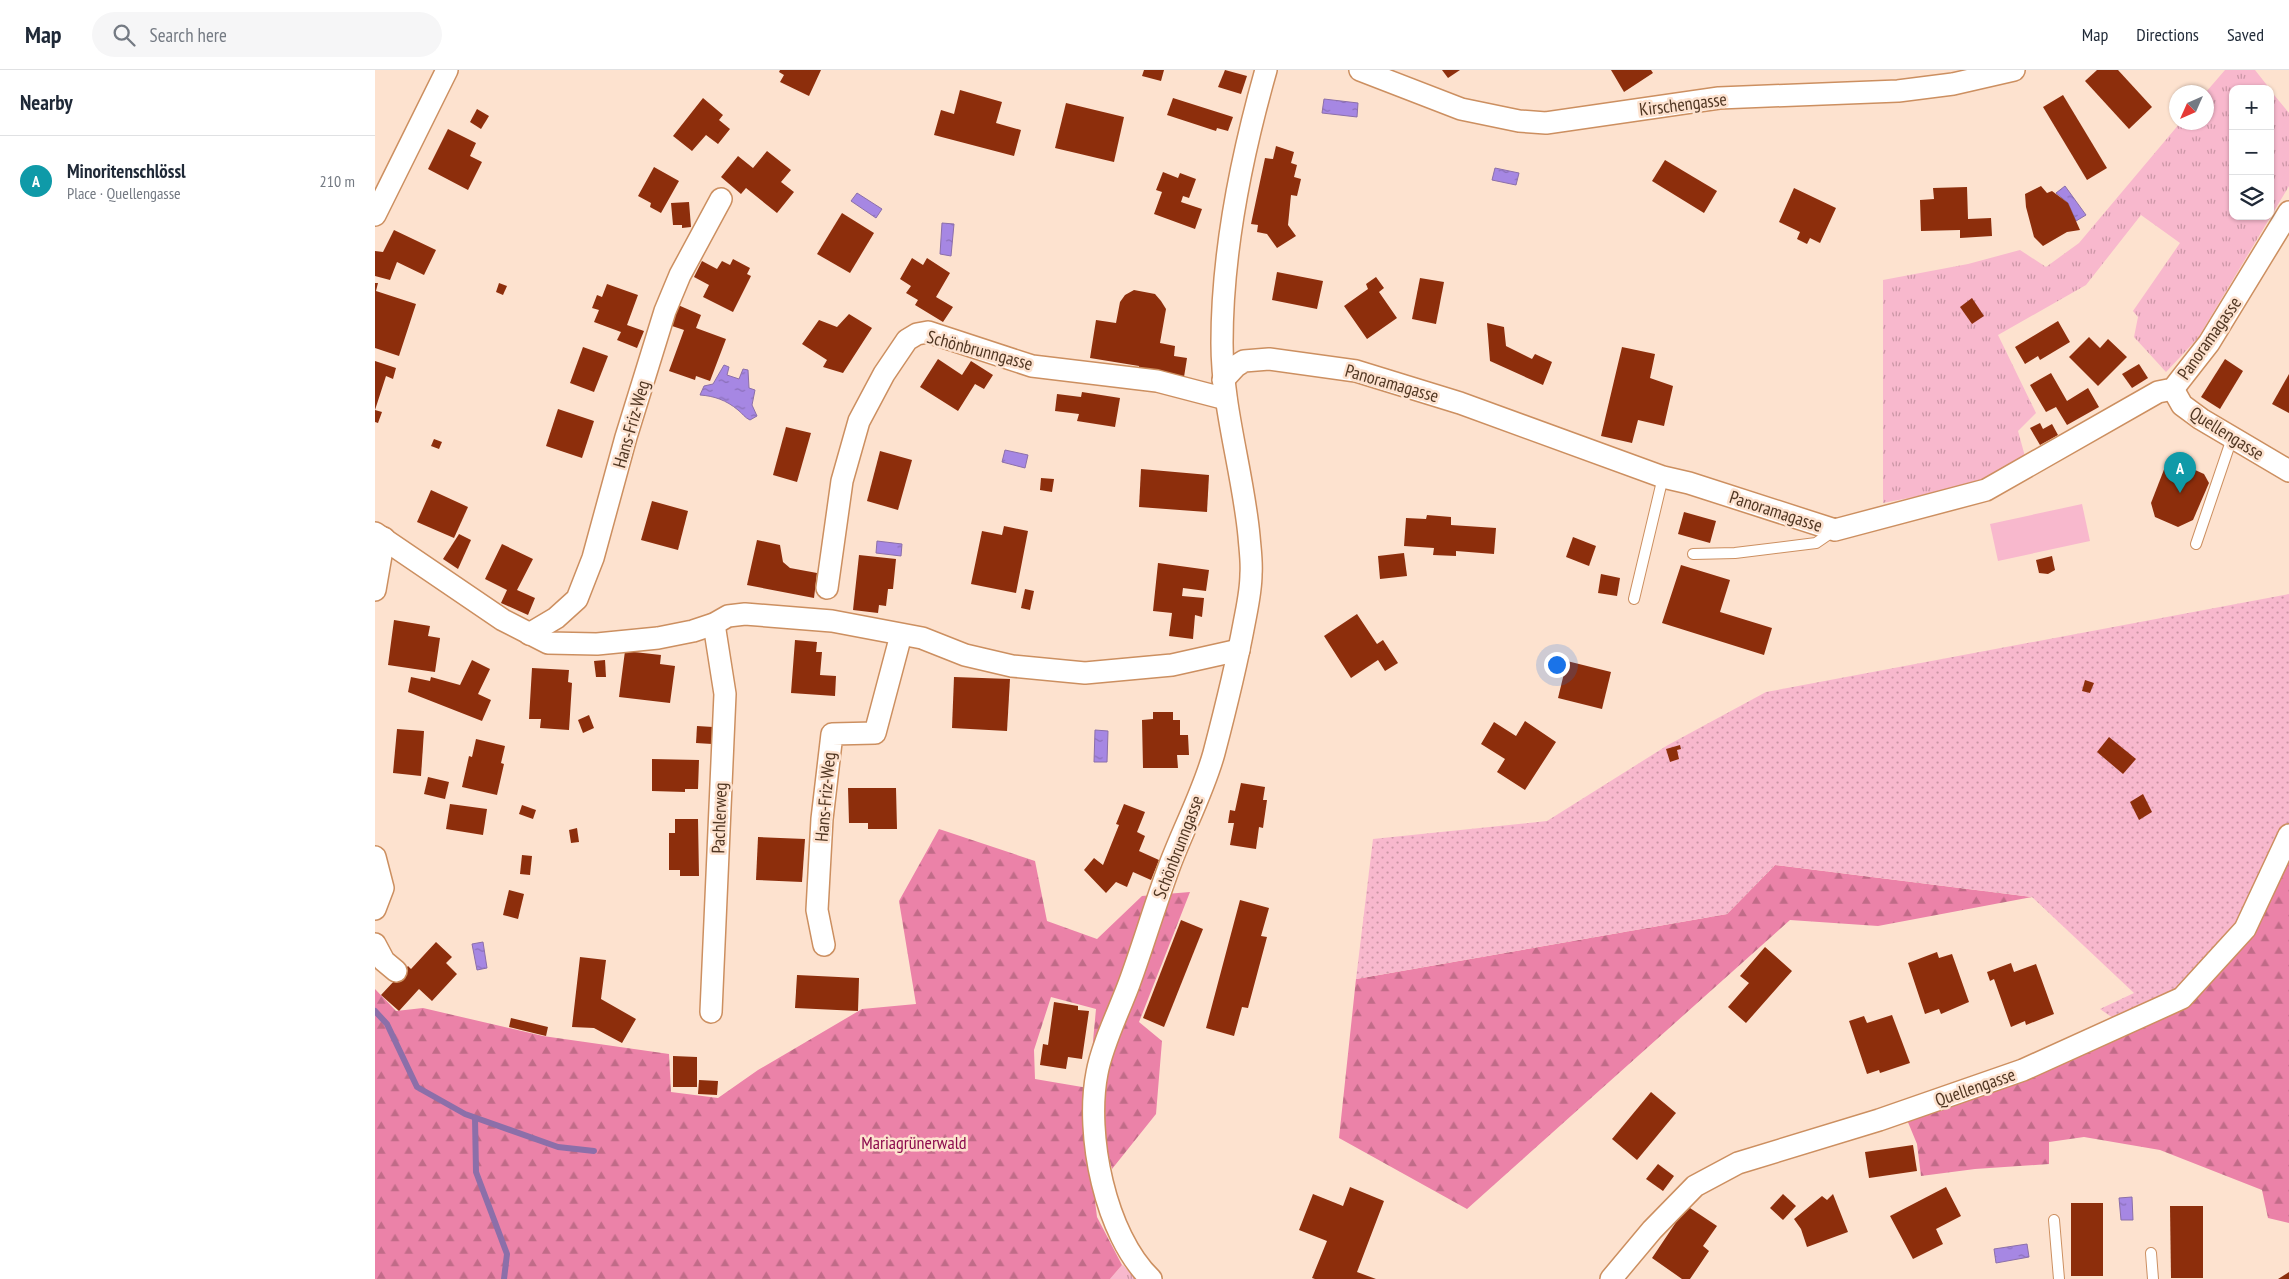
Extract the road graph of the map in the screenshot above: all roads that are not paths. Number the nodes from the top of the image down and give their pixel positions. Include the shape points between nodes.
1 (447, 70) edge
2 (1267, 70) edge
3 (1360, 70) edge
4 (2014, 70) edge
5 (721, 199) dead end
6 (2289, 212) edge
7 (375, 215) edge
8 (1225, 389) junction
9 (2173, 389) junction
10 (2232, 438) junction
11 (2289, 471) edge
12 (1663, 478) junction
13 (1835, 530) junction
14 (380, 536) edge
15 (2195, 544) dead end
16 (1693, 554) dead end
17 (827, 588) dead end
18 (375, 590) edge
19 (1634, 599) dead end
20 (714, 624) junction
21 (529, 634) junction
22 (901, 635) junction
23 (1239, 650) junction
24 (2289, 835) edge
25 (375, 856) edge
26 (375, 909) edge
27 (375, 944) edge
28 (824, 945) dead end
29 (396, 972) dead end
30 (711, 1012) dead end
31 (2054, 1220) dead end
32 (2151, 1253) dead end
33 (1151, 1279) edge
34 (1611, 1279) edge
35 (2059, 1279) edge
36 (2153, 1279) edge

1 - 7 street
2 - 8 street, Schönbrunngasse via 1251,126 1227,258 1222,344
3 - 4 street, Kirschengasse via 1461,109 1519,121 1546,122 1719,98 1898,91 1953,84
5 - 21 street, Hans-Friz-Weg via 680,275 665,311 593,558 577,599 557,618
6 - 9 street, Panoramagasse via 2209,343
8 - 12 street, Panoramagasse via 1236,366 1245,361 1269,359 1356,371 1496,415
8 - 17 street, Schönbrunngasse via 1033,366 927,332 917,334 907,340 859,421 842,481
8 - 23 street, Schönbrunngasse via 1243,493 1252,573
9 - 10 street, Quellengasse via 2182,404
9 - 13 street, Panoramagasse via 2150,396 1986,490
10 - 11 street, Quellengasse
10 - 15 lane
12 - 13 street, Panoramagasse via 1689,482
12 - 19 lane
13 - 16 lane via 1816,543 1735,553
14 - 18 street
14 - 21 street via 503,620
20 - 21 street via 658,638 597,644 548,643
20 - 22 street via 728,616 745,614 831,621
20 - 30 street, Pachlerweg via 725,694
22 - 23 street via 922,638 965,655 1012,666 1085,673 1172,665
22 - 28 street, Hans-Friz-Weg via 875,733 832,734 822,819 817,910
23 - 33 street, Schönbrunngasse via 1213,757 1168,870 1097,1069 1093,1131 1109,1212 1139,1268
24 - 34 street, Quellengasse via 2245,929 2182,998 2023,1070 1879,1120 1738,1163 1695,1186
25 - 26 street via 383,888
27 - 29 street via 384,961
31 - 35 lane
32 - 36 lane

